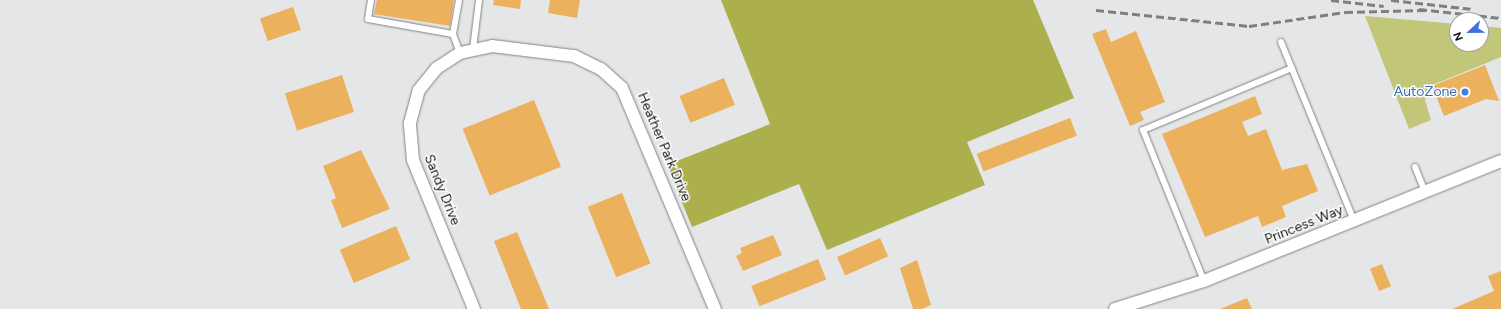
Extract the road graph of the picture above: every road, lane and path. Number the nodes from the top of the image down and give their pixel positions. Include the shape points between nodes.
1 (371, 0) edge
2 (459, 0) edge
3 (479, 0) edge
4 (454, 34) junction
5 (1281, 42) dead end
6 (473, 49) junction
7 (460, 53) junction
8 (1292, 68) junction
9 (422, 77) joint
10 (1501, 161) edge
11 (1416, 168) dead end
12 (1425, 192) junction
13 (1354, 221) junction
14 (1204, 281) junction
15 (474, 309) edge
16 (715, 309) edge
17 (1115, 309) edge

1 - 4 lane via 368,19
2 - 4 lane
3 - 6 lane
4 - 7 lane
5 - 8 lane
6 - 7 street, Heather Park Drive
6 - 16 street, Heather Park Drive via 515,47 574,56 591,62 612,77 630,102
7 - 9 street, Heather Park Drive
8 - 13 lane
8 - 14 lane via 1144,130
9 - 15 street, Sandy Drive via 412,112 410,146
10 - 12 street, Princess Way
11 - 12 lane
12 - 13 street, Princess Way
13 - 14 street, Princess Way
14 - 17 street, Princess Way

